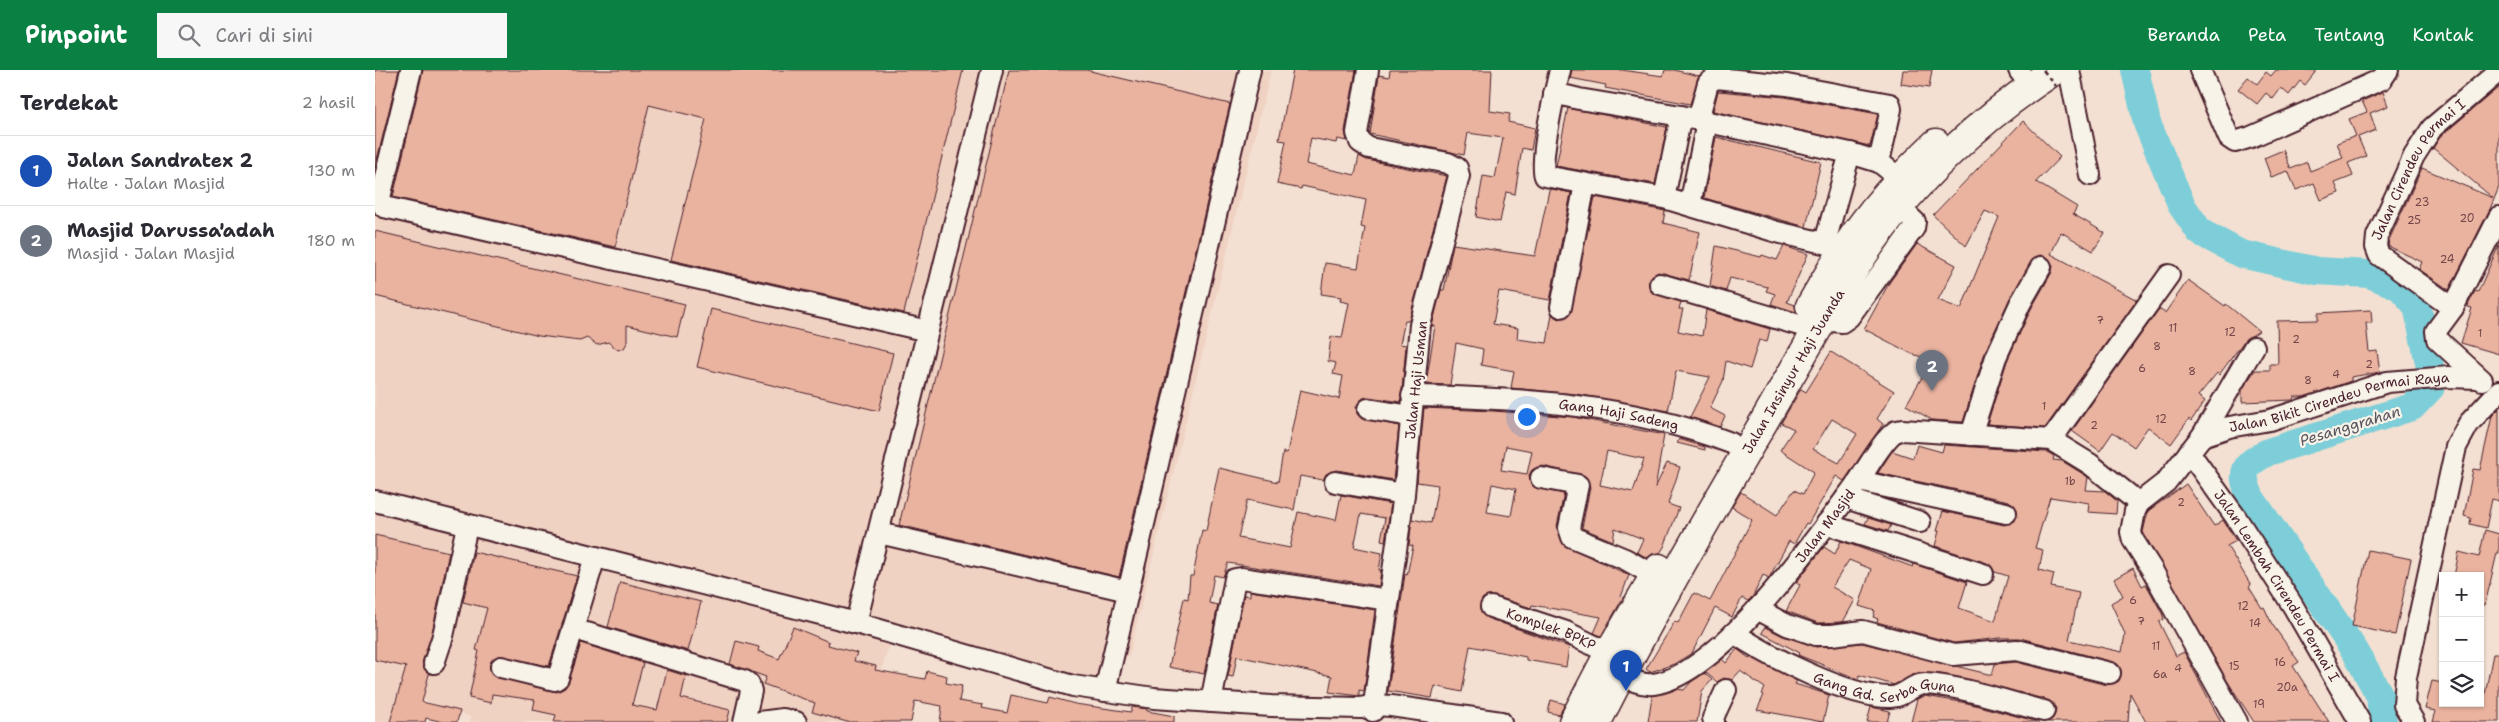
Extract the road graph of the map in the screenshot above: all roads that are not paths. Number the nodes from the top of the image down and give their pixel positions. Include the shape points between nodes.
1 (411, 70) edge
2 (992, 70) edge
3 (1249, 70) edge
4 (1369, 70) edge
5 (1560, 70) edge
6 (2069, 70) edge
7 (2200, 70) edge
8 (2388, 70) edge
9 (2499, 71) edge
10 (2026, 74) edge
11 (2055, 78) edge
12 (1554, 93) junction
13 (1695, 120) junction
14 (1850, 153) junction
15 (2090, 175) dead end
16 (1585, 184) junction
17 (1897, 186) junction
18 (1665, 198) junction
19 (1690, 205) junction
20 (2499, 216) edge
21 (1835, 245) junction
22 (2041, 267) dead end
23 (2169, 275) dead end
24 (1660, 284) dead end
25 (1561, 307) dead end
26 (2453, 308) junction
27 (1811, 322) junction
28 (928, 331) junction
29 (2254, 347) dead end
30 (2478, 378) junction
31 (2499, 389) edge
32 (1413, 396) junction
33 (1369, 409) dead end
34 (1411, 416) junction
35 (1971, 435) junction
36 (2202, 436) junction
37 (2051, 440) junction
38 (1731, 442) junction
39 (2189, 452) junction
40 (1541, 478) dead end
41 (1859, 481) junction
42 (1335, 482) dead end
43 (1404, 494) junction
44 (1846, 498) junction
45 (375, 501) edge
46 (2139, 503) junction
47 (2005, 513) dead end
48 (1920, 522) dead end
49 (1826, 524) junction
50 (467, 526) junction
51 (879, 533) junction
52 (595, 557) junction
53 (1983, 574) dead end
54 (1655, 576) junction
55 (1128, 591) junction
56 (1389, 600) junction
57 (1491, 607) dead end
58 (1757, 609) junction
59 (856, 623) junction
60 (587, 633) dead end
61 (1734, 633) junction
62 (434, 663) dead end
63 (1615, 664) junction
64 (501, 667) dead end
65 (2110, 673) dead end
66 (1726, 690) dead end
67 (1105, 691) junction
68 (1211, 702) junction
69 (1369, 708) junction
70 (2044, 711) dead end
71 (1270, 714) edge
72 (744, 722) edge
73 (760, 722) edge
74 (796, 722) edge
75 (1444, 722) edge
76 (1501, 722) edge
77 (1573, 722) edge
78 (1597, 722) edge
79 (1713, 722) edge
80 (2237, 722) edge
81 (2360, 722) edge
82 (2414, 722) edge

1 - 28 street via 380,198 384,207
2 - 28 street
3 - 55 street
4 - 32 street, Jalan Haji Usman via 1357,133 1360,142 1369,148 1447,163 1457,168 1459,173 1420,325
5 - 12 street
6 - 15 street
7 - 8 street via 2229,138 2235,142 2382,79
9 - 26 street, Jalan Cirendeu Permai I via 2432,128 2414,156 2377,236 2379,255
10 - 11 highway, Jalan Insinyur Haji Juanda
10 - 17 highway, Jalan Insinyur Haji Juanda via 1981,124
12 - 13 street
12 - 16 street via 1543,173 1551,178
13 - 14 street
13 - 17 street via 1708,83 1716,78 1787,85 1890,104
13 - 18 street
13 - 19 street
14 - 17 street
14 - 21 street
16 - 18 street
16 - 25 street
17 - 21 highway, Jalan Insinyur Haji Juanda
17 - 27 highway, Jalan Insinyur Haji Juanda via 1864,253
18 - 19 street
19 - 21 street via 1777,232
20 - 26 street
21 - 27 highway, Jalan Insinyur Haji Juanda
22 - 35 street via 1996,356
23 - 37 street
24 - 27 street
26 - 30 street via 2436,331 2436,336
27 - 38 highway, Jalan Insinyur Haji Juanda
27 - 63 highway, Jalan Insinyur Haji Juanda via 1729,481
28 - 51 street
29 - 36 street
30 - 31 street
30 - 36 street, Jalan Bikit Cirendeu Permai Raya via 2387,382 2270,420 2229,427
31 - 82 street via 2469,423 2456,447 2406,677 2404,705
32 - 34 street, Jalan Haji Usman
32 - 38 street, Gang Haji Sadeng via 1481,397 1613,410 1639,414
33 - 34 street
34 - 43 street, Jalan Haji Usman
35 - 37 street, Jalan Masjid
35 - 41 street, Jalan Masjid via 1896,431
36 - 39 street
37 - 46 street via 2090,464
38 - 54 highway, Jalan Insinyur Haji Juanda
39 - 46 street via 2166,482
39 - 81 street, Jalan Lembah Cirendeu Permai I via 2293,606
40 - 54 street via 1578,486 1569,528 1572,537 1625,559
41 - 44 street, Jalan Masjid
41 - 47 street
42 - 43 street
43 - 56 street, Jalan Haji Usman
44 - 48 street
44 - 49 street, Jalan Masjid
45 - 50 street
46 - 80 street via 2133,518 2133,540
49 - 53 street
49 - 58 street, Jalan Masjid
50 - 52 street
50 - 62 street
51 - 55 street
51 - 59 street
52 - 59 street
52 - 64 street via 558,678
54 - 63 highway, Jalan Insinyur Haji Juanda
55 - 67 street
56 - 68 street via 1241,578 1235,580
56 - 69 street, Jalan Haji Usman
57 - 63 street, Komplek BPKP via 1566,632
58 - 61 street, Jalan Masjid
58 - 65 street via 1816,635 1863,630 1953,655 2017,650
59 - 67 street via 1055,682
60 - 72 street via 745,681 751,691
61 - 63 street, Jalan Masjid via 1708,656 1669,680 1644,684 1630,680
61 - 70 street, Gang Gd. Serba Guna via 1783,661 1869,695 1893,697 1925,684
63 - 77 highway, Jalan Insinyur Haji Juanda
63 - 78 highway, Jalan Insinyur Haji Juanda
66 - 79 street
67 - 68 street
68 - 71 street
69 - 71 street
69 - 75 street
69 - 76 street
73 - 74 street via 783,719

